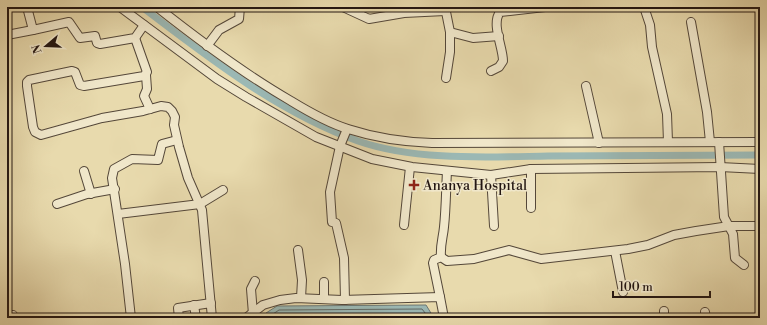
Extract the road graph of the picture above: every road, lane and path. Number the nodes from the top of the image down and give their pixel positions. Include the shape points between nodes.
1 (28, 7) edge
2 (120, 7) edge
3 (157, 7) edge
4 (240, 7) edge
5 (343, 7) edge
6 (545, 7) edge
7 (644, 7) edge
8 (445, 9) edge
9 (691, 22) dead end
10 (144, 25) junction
11 (33, 30) junction
12 (450, 32) junction
13 (7, 35) edge
14 (498, 36) junction
15 (135, 38) junction
16 (207, 46) junction
17 (491, 71) dead end
18 (146, 75) junction
19 (446, 78) dead end
20 (586, 86) dead end
21 (150, 109) junction
22 (347, 130) junction
23 (177, 140) junction
24 (668, 142) junction
25 (710, 142) junction
26 (760, 142) edge
27 (599, 143) junction
28 (341, 144) junction
29 (719, 146) junction
30 (720, 164) junction
31 (410, 167) junction
32 (531, 169) junction
33 (760, 170) edge
34 (84, 171) dead end
35 (447, 171) junction
36 (491, 175) junction
37 (115, 189) junction
38 (223, 190) dead end
39 (91, 194) junction
40 (57, 204) dead end
41 (200, 204) junction
42 (531, 208) dead end
43 (118, 214) junction
44 (404, 225) dead end
45 (494, 226) dead end
46 (729, 226) junction
47 (760, 226) edge
48 (298, 250) dead end
49 (615, 251) junction
50 (441, 257) junction
51 (744, 265) dead end
52 (255, 281) dead end
53 (324, 282) dead end
54 (623, 292) dead end
55 (440, 297) junction
56 (301, 298) junction
57 (324, 299) junction
58 (345, 300) junction
59 (211, 303) junction
60 (194, 306) junction
61 (250, 316) edge
62 (131, 318) edge
63 (179, 318) edge
64 (196, 318) edge
65 (212, 318) edge
66 (444, 318) edge

1 - 11 street
2 - 10 street
3 - 16 street
4 - 16 street via 239,19 219,30
5 - 8 street via 369,19
6 - 14 street via 500,12 497,18
7 - 24 street via 650,25 666,114
8 - 12 street
9 - 25 street
10 - 15 street
10 - 28 street via 217,79 246,97 316,137
11 - 13 street
11 - 15 street via 69,22 80,38 95,36 97,43 100,44
12 - 14 street via 473,38
12 - 19 street
14 - 17 street via 503,61 499,67
15 - 18 street
16 - 22 street via 259,83
18 - 21 street via 147,89 144,96
18 - 21 street via 84,86 80,85 75,72 72,71 29,80 27,86 33,127 38,134 118,114
20 - 27 street
21 - 23 street via 161,106 172,111
22 - 27 street via 404,142
22 - 28 street
23 - 37 street via 162,144 158,160 132,159 114,169 112,178
23 - 41 street via 188,178
24 - 25 street
24 - 27 street
25 - 29 street
26 - 29 street
28 - 31 street via 372,159
28 - 58 street via 330,192 332,222 336,223 344,258
29 - 30 street
30 - 32 street
30 - 33 street
30 - 46 street via 724,217
31 - 35 street
31 - 44 street
32 - 36 street
32 - 42 street
34 - 39 street
35 - 36 street
35 - 50 street
36 - 45 street
37 - 39 street
37 - 43 street
38 - 41 street
39 - 40 street
41 - 43 street
41 - 59 street via 209,266
43 - 62 street
46 - 47 street
46 - 49 street via 674,235 648,245
46 - 51 street via 736,258
48 - 56 street via 302,280
49 - 50 street via 540,259 509,250 474,259 447,261
49 - 54 street
50 - 55 street via 433,263
52 - 61 street via 251,288
53 - 57 street
55 - 58 street
55 - 66 street
56 - 57 street
56 - 61 street via 264,305
57 - 58 street
59 - 60 street
59 - 65 street
60 - 63 street via 178,308
60 - 64 street

